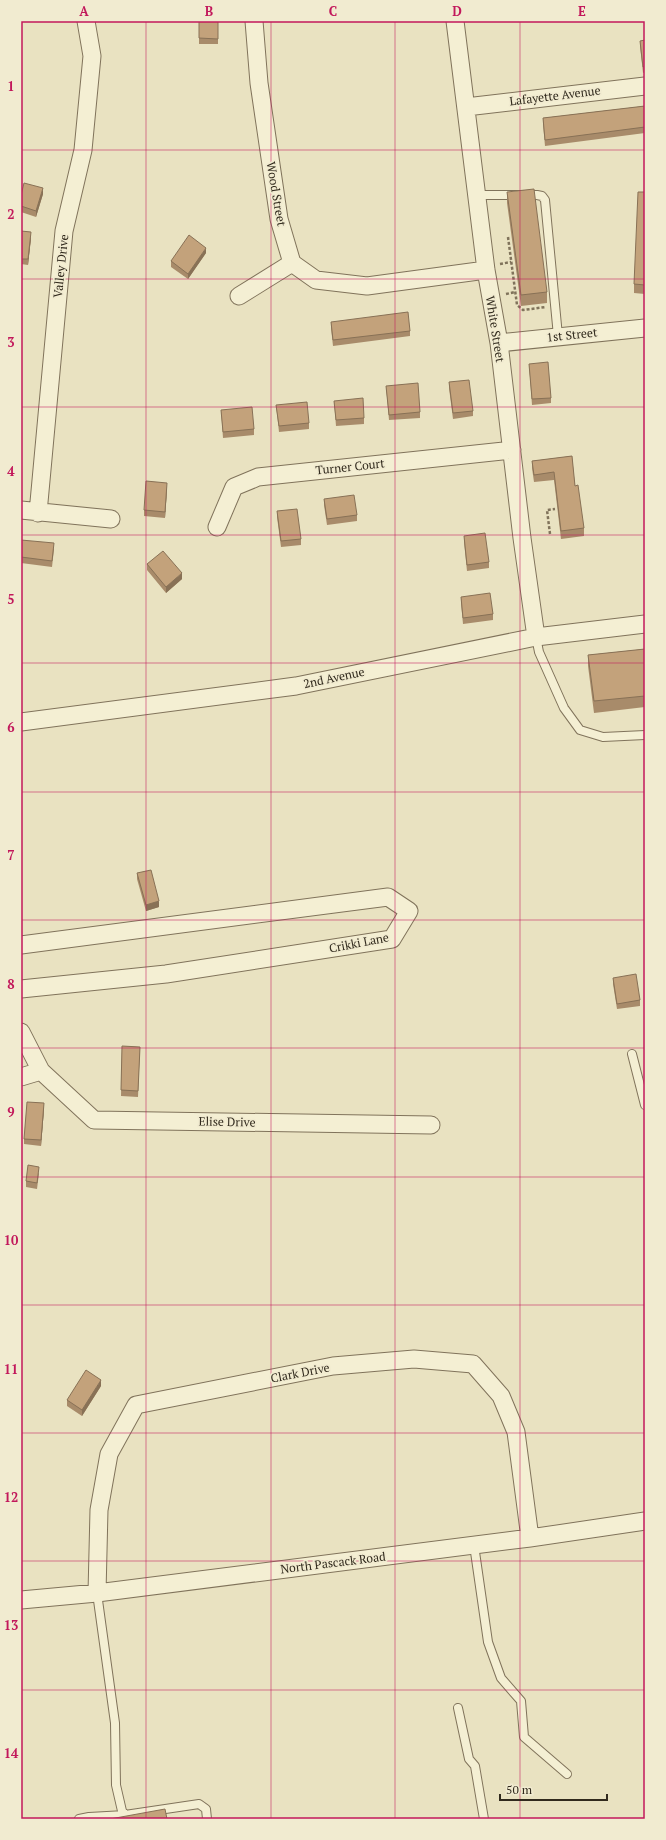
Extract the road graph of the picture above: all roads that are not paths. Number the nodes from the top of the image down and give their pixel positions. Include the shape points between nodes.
1 (86, 21) edge
2 (254, 21) edge
3 (455, 21) edge
4 (645, 86) edge
5 (466, 107) junction
6 (476, 195) junction
7 (292, 263) junction
8 (492, 267) junction
9 (239, 296) dead end
10 (645, 328) edge
11 (558, 336) junction
12 (498, 343) junction
13 (512, 450) junction
14 (21, 510) edge
15 (38, 513) junction
16 (111, 519) dead end
17 (217, 527) dead end
18 (645, 624) edge
19 (536, 637) junction
20 (21, 722) edge
21 (645, 735) edge
22 (21, 945) edge
23 (21, 989) edge
24 (21, 1032) edge
25 (632, 1054) dead end
26 (41, 1072) junction
27 (21, 1078) edge
28 (645, 1105) edge
29 (431, 1125) dead end
30 (645, 1521) edge
31 (530, 1538) junction
32 (474, 1545) junction
33 (97, 1593) junction
34 (21, 1600) edge
35 (458, 1708) dead end
36 (567, 1774) dead end
37 (125, 1815) junction
38 (78, 1819) edge
39 (207, 1819) edge
40 (484, 1819) edge

1 - 15 street, Valley Drive via 92,56 83,150 64,231
2 - 7 street, Wood Street via 259,83 279,219
3 - 5 street, White Street
4 - 5 street, Lafayette Avenue
5 - 6 street, White Street
6 - 8 street, White Street
6 - 11 lane via 542,196
7 - 8 street via 316,280 368,286
7 - 9 street
8 - 12 street, White Street
10 - 11 street, 1st Street
11 - 12 street, 1st Street
12 - 13 street, White Street
13 - 17 street, Turner Court via 258,477 234,487
13 - 19 street, White Street
14 - 15 street
15 - 16 street
18 - 19 street, 2nd Avenue
19 - 20 street, 2nd Avenue via 296,686
19 - 21 lane via 539,652 564,708 580,730 603,737
22 - 23 street, Crikki Lane via 388,897 409,911 392,939 166,974
24 - 26 street, Elise Drive
25 - 28 lane
26 - 27 street
26 - 29 street, Elise Drive via 94,1120
30 - 31 street, North Pascack Road
31 - 32 street, North Pascack Road
31 - 33 street, Clark Drive via 516,1432 501,1396 473,1364 414,1359 333,1366 136,1405 108,1454 98,1510
32 - 33 street, North Pascack Road
32 - 36 lane via 488,1642 501,1678 521,1701 524,1737
33 - 34 street, North Pascack Road
33 - 37 lane via 115,1723 116,1785
35 - 40 lane via 469,1759 475,1766
37 - 38 lane
37 - 39 lane via 199,1804 206,1809

